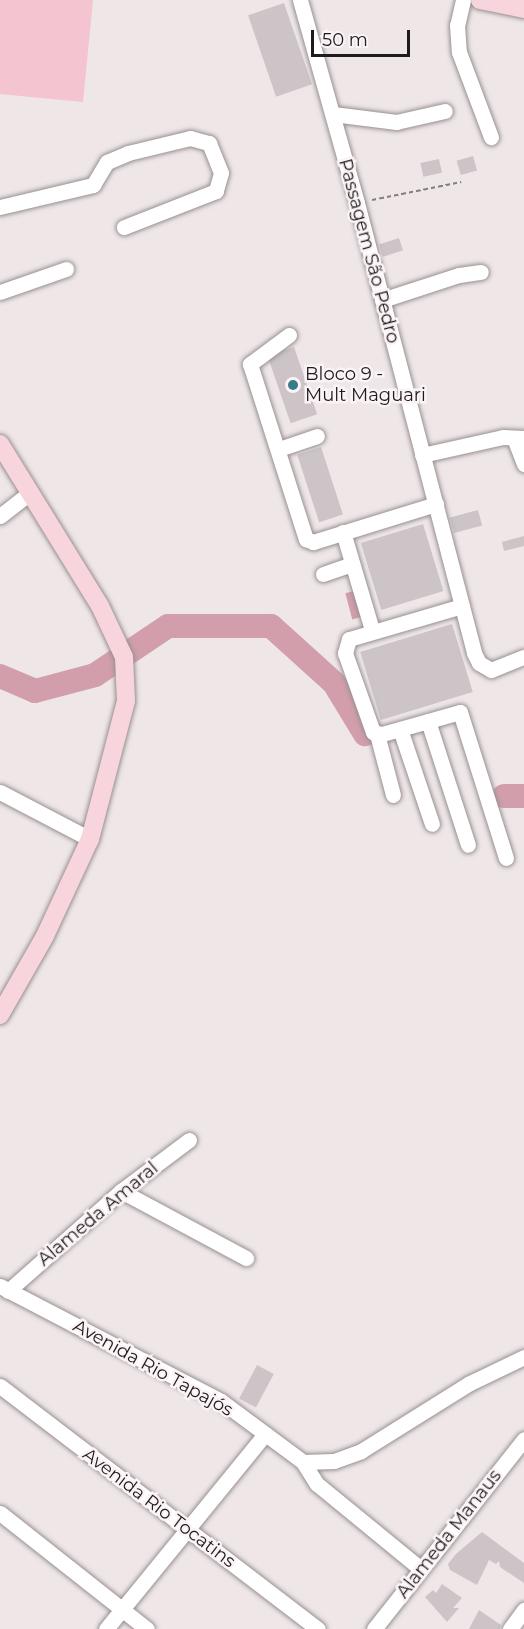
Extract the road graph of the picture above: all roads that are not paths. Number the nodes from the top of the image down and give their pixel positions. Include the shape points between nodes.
1 (300, 0) edge
2 (464, 0) edge
3 (480, 0) edge
4 (524, 9) edge
5 (445, 111) dead end
6 (333, 114) junction
7 (491, 137) dead end
8 (0, 207) edge
9 (124, 227) dead end
10 (66, 269) dead end
11 (481, 272) dead end
12 (0, 292) edge
13 (382, 300) junction
14 (290, 335) dead end
15 (317, 436) dead end
16 (519, 438) edge
17 (0, 444) edge
18 (279, 448) junction
19 (422, 455) junction
20 (524, 464) edge
21 (29, 493) junction
22 (436, 504) junction
23 (0, 516) edge
24 (343, 532) junction
25 (352, 564) junction
26 (322, 574) dead end
27 (462, 606) junction
28 (372, 630) junction
29 (524, 657) edge
30 (428, 721) junction
31 (400, 729) junction
32 (377, 734) junction
33 (0, 792) edge
34 (393, 795) dead end
35 (432, 824) dead end
36 (90, 839) junction
37 (468, 845) dead end
38 (506, 858) dead end
39 (0, 1015) edge
40 (189, 1140) dead end
41 (121, 1191) junction
42 (246, 1258) dead end
43 (4, 1289) edge
44 (524, 1357) edge
45 (0, 1386) edge
46 (265, 1434) junction
47 (524, 1439) edge
48 (303, 1462) junction
49 (0, 1513) edge
50 (185, 1529) junction
51 (421, 1569) junction
52 (122, 1610) junction
53 (524, 1610) edge
54 (106, 1629) edge
55 (147, 1629) edge
56 (318, 1629) edge
57 (374, 1629) edge
58 (510, 1629) edge

1 - 6 street, Passagem São Pedro
2 - 7 street via 456,25 459,52
3 - 4 main road
5 - 6 street via 396,122
6 - 13 street, Passagem São Pedro
8 - 9 street via 93,184 107,162 128,153 190,138 209,143 221,173 216,191
10 - 12 street
11 - 13 street via 459,275
13 - 19 street, Passagem São Pedro
14 - 18 street via 250,364
15 - 18 street
16 - 19 street via 503,437
16 - 20 street
17 - 21 main road
18 - 24 street via 304,537 313,542
19 - 22 street, Passagem São Pedro
21 - 23 street
21 - 36 main road via 100,606 124,662 123,722
22 - 24 street
22 - 27 street, Passagem São Pedro
24 - 25 street
25 - 26 street
25 - 28 street
27 - 28 street
27 - 29 street, Passagem São Pedro via 479,663 491,670
28 - 32 street via 349,639 344,649 368,727
30 - 31 street
30 - 37 street
30 - 38 street via 460,712
31 - 32 street
31 - 35 street
32 - 34 street
33 - 36 street
36 - 39 main road via 45,936
40 - 41 street, Alameda Amaral
41 - 42 street
41 - 43 street, Alameda Amaral
43 - 46 street, Avenida Rio Tapajós via 204,1392
44 - 48 street via 470,1383 361,1451 334,1461
45 - 50 street, Avenida Rio Tocatins
46 - 48 street, Avenida Rio Tapajós
46 - 50 street
47 - 51 street, Alameda Manaus
48 - 51 street, Avenida Rio Tapajós via 317,1484
49 - 52 street
50 - 52 street
50 - 56 street, Avenida Rio Tocatins
51 - 57 street, Alameda Manaus
52 - 54 street
52 - 55 street
53 - 58 street

